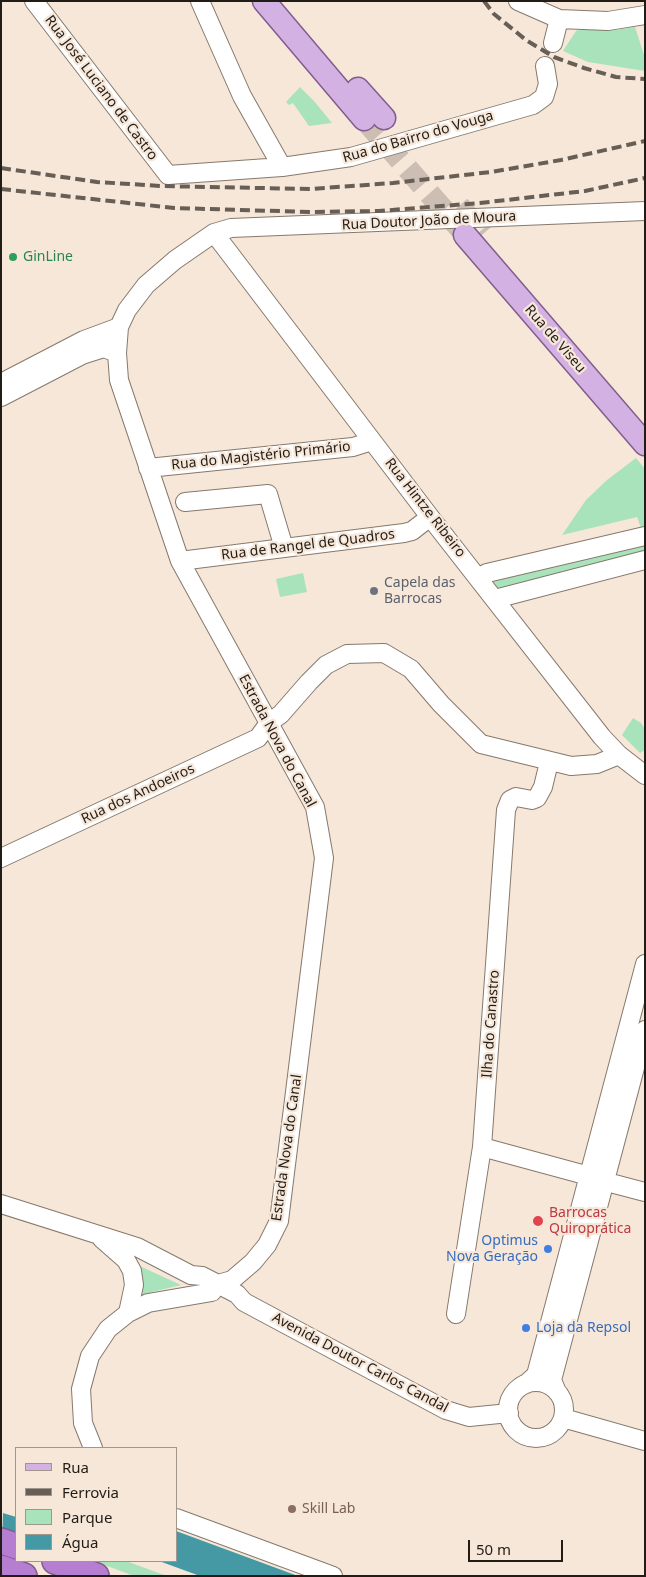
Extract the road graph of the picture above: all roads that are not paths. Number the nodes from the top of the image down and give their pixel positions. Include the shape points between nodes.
1 (34, 1) edge
2 (200, 1) edge
3 (264, 1) edge
4 (284, 1) edge
5 (518, 1) edge
6 (645, 15) edge
7 (559, 19) junction
8 (553, 43) dead end
9 (545, 66) dead end
10 (282, 167) junction
11 (168, 174) joint
12 (645, 211) edge
13 (214, 232) junction
14 (119, 327) junction
15 (117, 353) junction
16 (1, 383) edge
17 (1, 397) edge
18 (645, 421) edge
19 (372, 441) junction
20 (645, 444) edge
21 (148, 468) junction
22 (185, 502) dead end
23 (430, 517) junction
24 (645, 536) edge
25 (284, 548) junction
26 (645, 560) edge
27 (180, 561) junction
28 (479, 577) junction
29 (495, 599) junction
30 (269, 723) junction
31 (618, 755) junction
32 (549, 762) junction
33 (645, 775) edge
34 (1, 858) edge
35 (645, 964) edge
36 (642, 987) edge
37 (645, 1032) edge
38 (482, 1147) junction
39 (596, 1178) junction
40 (645, 1192) edge
41 (1, 1204) edge
42 (95, 1232) junction
43 (215, 1288) junction
44 (128, 1313) junction
45 (456, 1314) dead end
46 (526, 1384) junction
47 (557, 1392) junction
48 (509, 1414) junction
49 (563, 1418) junction
50 (645, 1442) edge
51 (93, 1447) edge
52 (178, 1519) edge
53 (1, 1541) edge
54 (15, 1546) edge
55 (58, 1562) edge
56 (1, 1568) edge
57 (24, 1576) edge
58 (96, 1576) edge
59 (333, 1576) edge

1 - 11 street, Rua José Luciano de Castro
2 - 10 street via 242,96
3 - 4 main road via 374,118
5 - 7 street
6 - 7 street via 608,21
7 - 8 street
9 - 10 street, Rua do Bairro do Vouga via 548,84 544,97 532,105 351,158
10 - 11 street, Rua do Bairro do Vouga
12 - 13 street, Rua Doutor João de Moura via 231,228
13 - 14 street, Estrada Nova do Canal via 146,285
13 - 19 street, Rua Hintze Ribeiro
14 - 15 street, Estrada Nova do Canal
14 - 16 street via 84,340
15 - 17 street via 104,348 82,355
15 - 21 street, Estrada Nova do Canal via 119,380
18 - 20 main road, Rua de Viseu via 474,234
19 - 21 street, Rua do Magistério Primário via 353,447
19 - 23 street, Rua Hintze Ribeiro
21 - 27 street, Estrada Nova do Canal
22 - 25 street via 268,494
23 - 25 street, Rua de Rangel de Quadros via 404,533
23 - 28 street, Rua Hintze Ribeiro
24 - 28 street
25 - 27 street, Rua de Rangel de Quadros
26 - 29 street
27 - 30 street, Estrada Nova do Canal
28 - 29 street, Rua Hintze Ribeiro
29 - 31 street, Rua Hintze Ribeiro
30 - 32 street, Rua dos Andoeiros via 326,665 347,654 384,653 411,669 480,744
30 - 34 street, Rua dos Andoeiros via 258,738
30 - 43 street, Estrada Nova do Canal via 315,807 324,858 279,1221 267,1245 253,1262 232,1280
31 - 32 street, Rua dos Andoeiros via 597,764 571,766
31 - 33 street, Rua Hintze Ribeiro
32 - 38 street, Ilha do Canastro via 537,798 516,797 510,800 506,810
35 - 36 street
36 - 39 street
37 - 39 street
38 - 39 street
38 - 45 street, Ilha do Canastro
39 - 40 street
39 - 46 street via 536,1375
39 - 47 street via 552,1380
41 - 42 street, Avenida Doutor Carlos Candal
42 - 43 street, Avenida Doutor Carlos Candal via 138,1247 191,1275 202,1276
42 - 44 street, Avenida Doutor Carlos Candal via 126,1260 132,1271 134,1285
43 - 44 street, Estrada Nova do Canal via 148,1303
43 - 48 street, Avenida Doutor Carlos Candal via 237,1294 244,1302 446,1410 469,1417
44 - 51 street via 108,1329 90,1356 81,1388 83,1423
46 - 47 street via 543,1383
46 - 48 street via 512,1396
47 - 49 street via 564,1409
48 - 49 street via 517,1430 534,1438 552,1433
49 - 50 street
52 - 59 street
53 - 54 highway
55 - 58 highway
56 - 57 highway

